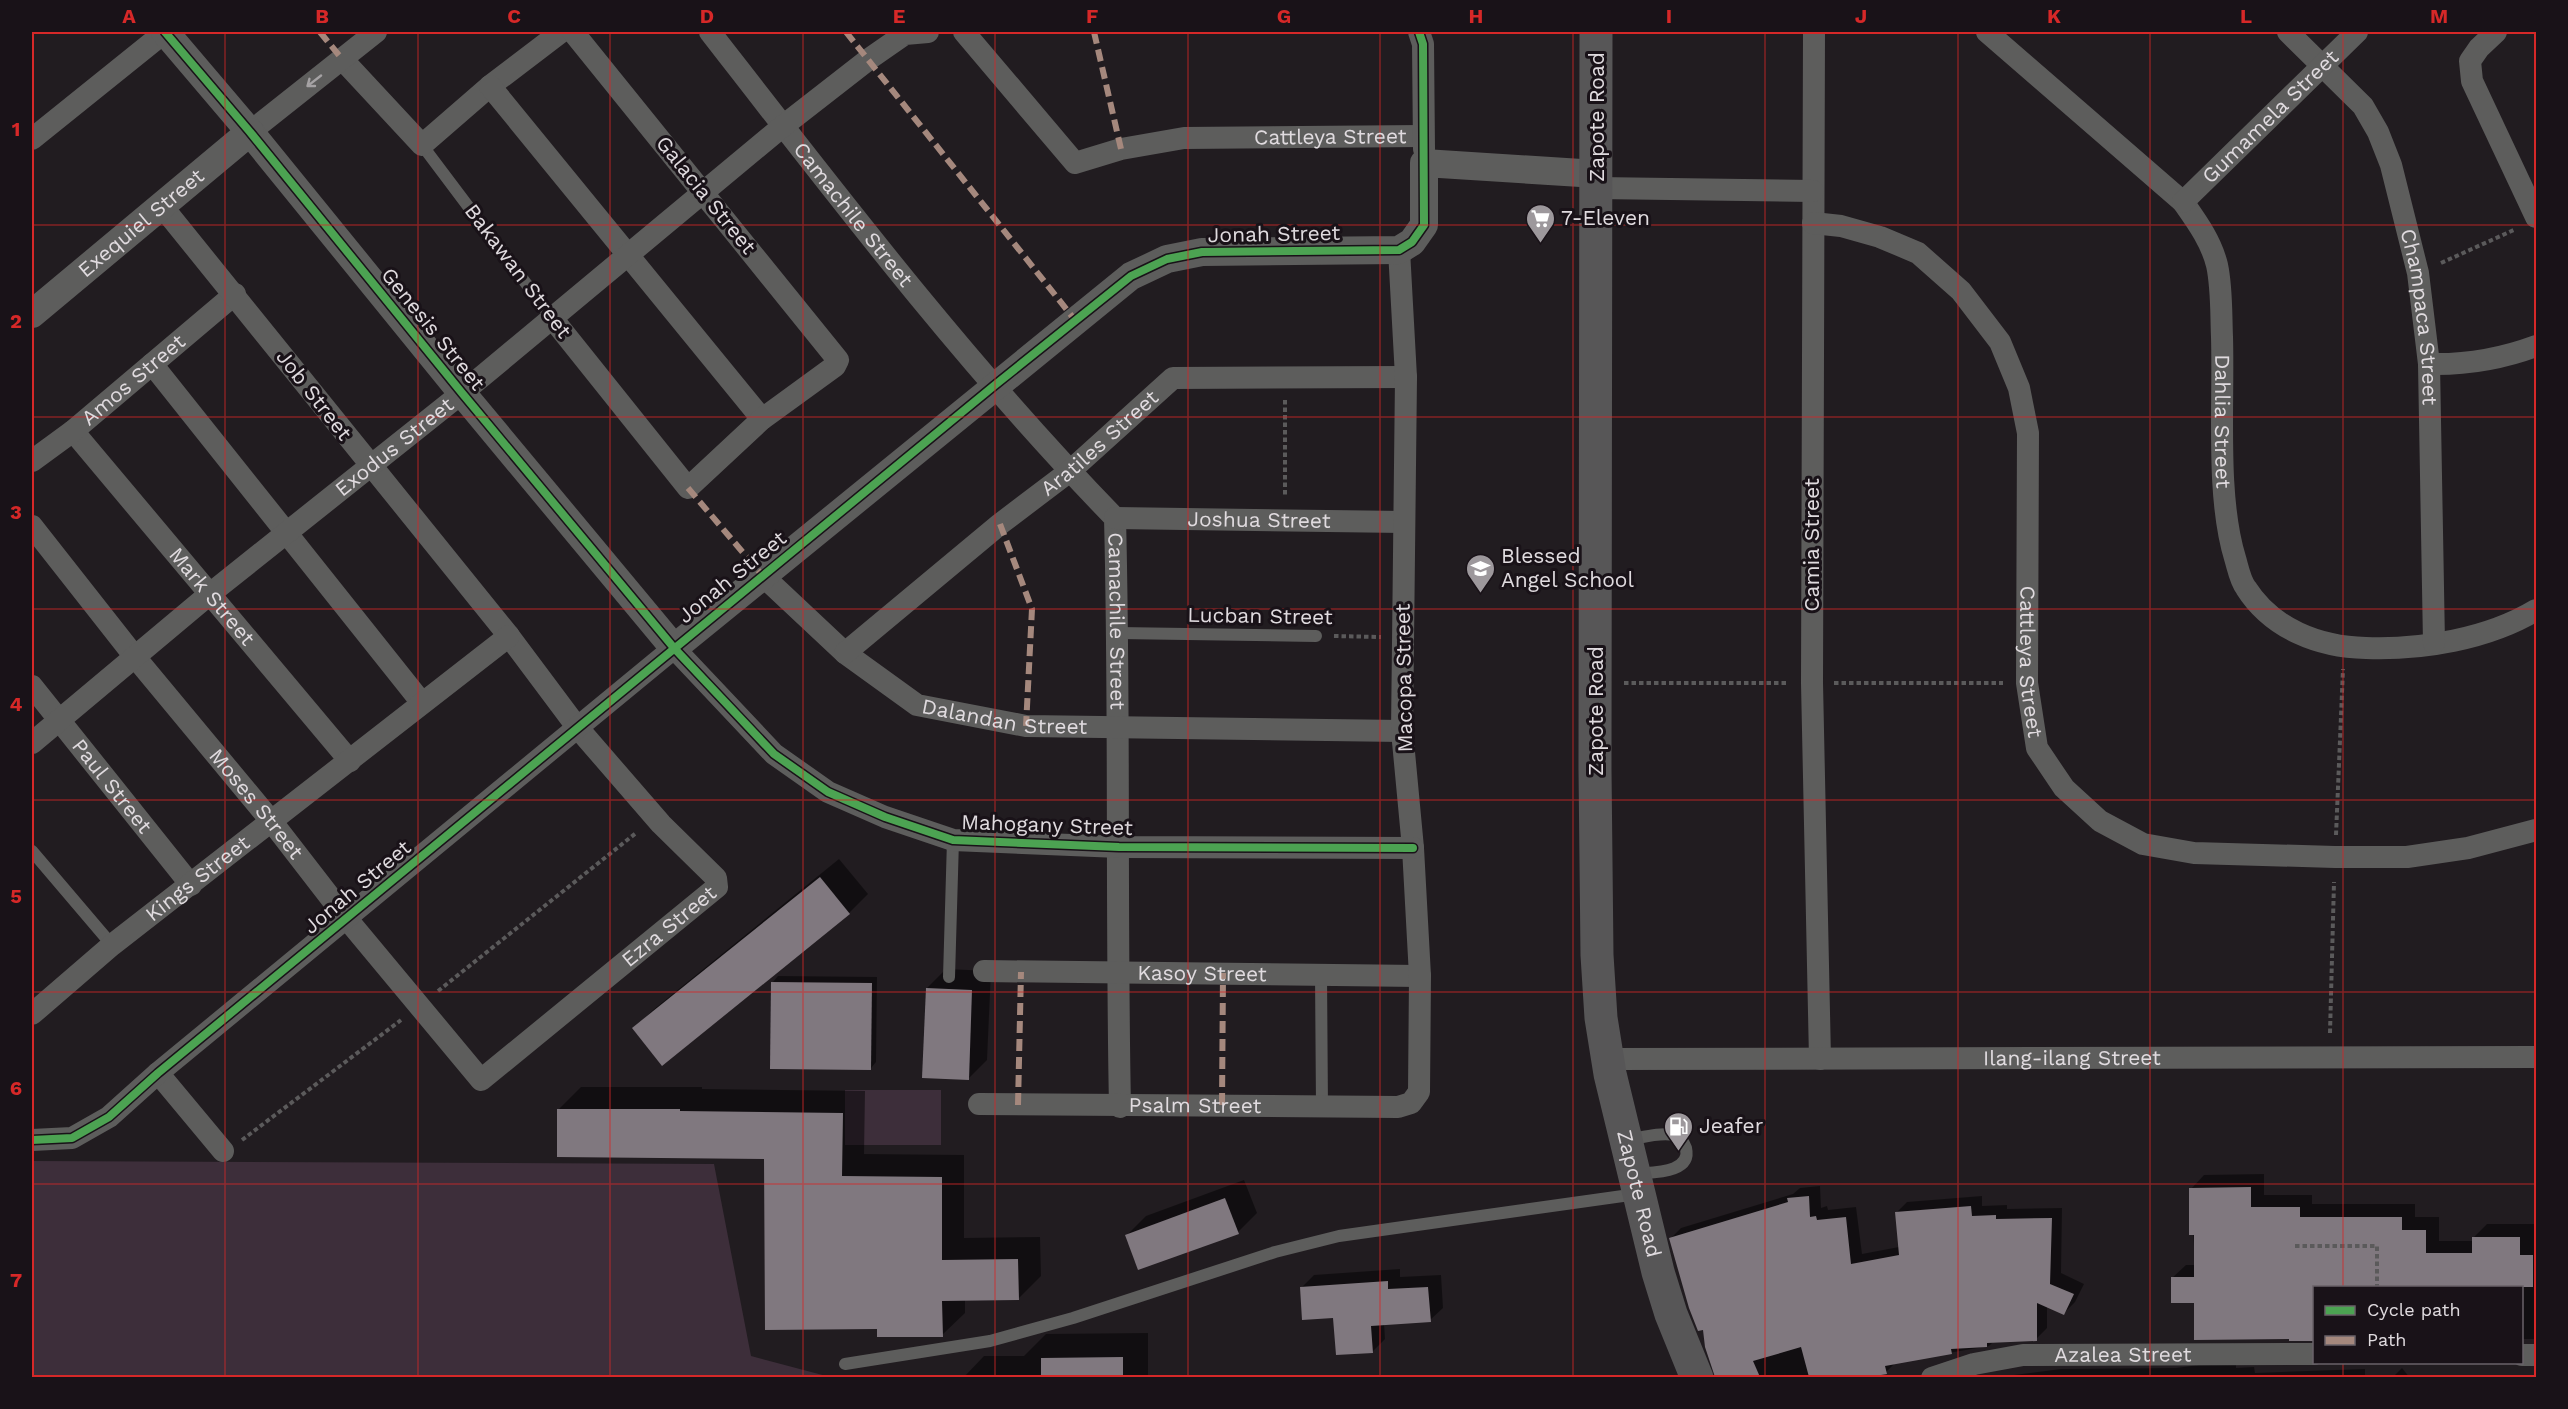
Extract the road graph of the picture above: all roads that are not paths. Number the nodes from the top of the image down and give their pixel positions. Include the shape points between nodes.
1 (165, 32) edge
2 (376, 32) edge
3 (561, 32) edge
4 (573, 32) edge
5 (711, 32) edge
6 (928, 32) edge
7 (964, 32) edge
8 (1420, 32) edge
9 (1596, 32) edge
10 (1814, 32) edge
11 (1987, 32) edge
12 (2288, 32) edge
13 (2357, 32) edge
14 (2496, 32) edge
15 (342, 59) junction
16 (2323, 66) junction
17 (490, 86) junction
18 (783, 126) junction
19 (250, 132) junction
20 (32, 140) edge
21 (422, 145) junction
22 (1424, 149) junction
23 (1597, 181) junction
24 (1813, 191) junction
25 (704, 192) junction
26 (2183, 202) junction
27 (161, 205) junction
28 (2531, 221) edge
29 (1813, 223) junction
30 (1399, 250) junction
31 (629, 255) junction
32 (235, 294) junction
33 (32, 314) edge
34 (552, 318) junction
35 (2536, 346) edge
36 (152, 364) junction
37 (2428, 364) junction
38 (1406, 377) junction
39 (995, 385) junction
40 (462, 393) junction
41 (762, 419) junction
42 (73, 431) junction
43 (32, 461) edge
44 (370, 466) junction
45 (1070, 471) junction
46 (1115, 518) junction
47 (1404, 522) junction
48 (32, 526) edge
49 (286, 532) junction
50 (763, 576) junction
51 (211, 593) junction
52 (2536, 610) edge
53 (1118, 633) junction
54 (509, 636) junction
55 (1316, 636) road end
56 (2434, 643) junction
57 (674, 648) junction
58 (845, 653) junction
59 (135, 657) junction
60 (32, 686) edge
61 (422, 703) junction
62 (60, 720) junction
63 (1118, 726) junction
64 (577, 728) junction
65 (1402, 730) junction
66 (32, 742) edge
67 (350, 761) junction
68 (272, 822) junction
69 (2536, 831) edge
70 (953, 840) junction
71 (1119, 847) junction
72 (1413, 848) junction
73 (32, 851) edge
74 (191, 885) junction
75 (347, 919) junction
76 (112, 945) junction
77 (984, 971) dead end
78 (1117, 973) junction
79 (1321, 974) junction
80 (1419, 975) junction
81 (950, 977) dead end
82 (32, 1014) edge
83 (2536, 1057) edge
84 (1608, 1059) junction
85 (1820, 1059) junction
86 (158, 1073) junction
87 (481, 1080) joint
88 (1411, 1103) joint
89 (979, 1104) dead end
90 (1120, 1107) junction
91 (1322, 1108) junction
92 (32, 1140) edge
93 (1626, 1140) junction
94 (223, 1150) road end
95 (1636, 1184) junction
96 (2313, 1354) edge
97 (845, 1364) dead end
98 (1697, 1377) edge
99 (1932, 1377) edge

1 - 19 street, Genesis Street
1 - 20 street
2 - 15 street
3 - 17 street
4 - 25 street, Galacia Street
5 - 18 street, Camachile Street
6 - 18 street, Exodus Street via 905,34
7 - 22 street, Cattleya Street via 1076,163 1121,149 1184,138
8 - 22 street
9 - 23 main road, Zapote Road
10 - 24 street, Camia Street
11 - 26 street, Dahlia Street
12 - 16 street, Champaca Street
13 - 16 street, Gumamela Street
14 - 28 street via 2470,61 2472,81
15 -> 19 street
15 - 21 street, Bakawan Street
16 - 26 street, Gumamela Street
16 - 37 street, Champaca Street via 2363,106 2391,165 2418,273
17 - 21 street
17 - 31 street
18 - 25 street, Exodus Street
18 - 39 street, Camachile Street
19 - 27 street, Exequiel Street
19 - 40 street, Genesis Street
21 - 34 lane, Bakawan Street
22 - 23 street, Cattleya Street
22 - 30 street via 1424,225 1412,242
23 - 24 street, Cattleya Street
23 - 84 main road, Zapote Road via 1597,954
24 - 29 street, Camia Street
25 - 31 street, Exodus Street
25 - 41 street, Galacia Street via 837,360
26 - 56 street, Dahlia Street via 2205,233 2217,265 2224,485 2230,541 2244,587 2266,615 2294,633 2314,639 2344,647 2390,649
27 - 32 street, Job Street
27 - 33 street, Exequiel Street
29 - 69 street, Cattleya Street via 1880,237 1918,253 1962,291 2000,342 2019,388 2028,433 2027,683 2037,748 2064,788 2100,821 2143,844 2193,853 2407,857 2468,848
29 - 85 street, Camia Street via 1812,683
30 - 38 street, Macopa Street
30 - 39 street, Jonah Street via 1202,252 1167,259 1131,276
31 - 34 street, Exodus Street
31 - 41 street
32 - 36 street, Amos Street
32 - 44 street, Job Street
34 - 40 street, Exodus Street
34 - 41 street, Bakawan Street via 688,488
35 - 37 street via 2487,361
36 - 42 street, Amos Street
36 - 49 street
37 - 56 street, Champaca Street
38 - 45 street, Aratiles Street via 1173,378
38 - 47 street, Macopa Street
39 - 45 street, Camachile Street
39 - 50 street, Jonah Street
40 - 44 street, Exodus Street
40 - 57 street, Genesis Street
42 - 43 street, Amos Street
42 - 51 street, Mark Street
44 - 49 street, Exodus Street
44 - 54 street, Job Street
45 - 46 street, Camachile Street
45 - 58 street, Aratiles Street
46 - 47 street, Joshua Street
46 - 53 street, Camachile Street
47 - 65 street, Macopa Street
48 - 59 street, Moses Street
49 - 51 street, Exodus Street
49 - 61 street
50 - 57 street, Jonah Street
50 - 58 street, Dalandan Street
51 - 59 street, Exodus Street
51 - 67 street, Mark Street
52 - 56 street, Dahlia Street via 2480,634
53 - 55 lane, Lucban Street
53 - 63 street, Camachile Street
54 - 61 street, Kings Street
54 - 64 street, Job Street
57 - 64 street, Jonah Street
57 - 70 street, Mahogany Street via 774,754 828,792
58 - 63 street, Dalandan Street via 917,705 1026,726
59 - 62 street, Exodus Street
59 - 68 street, Moses Street
60 - 62 street, Paul Street
61 - 67 street, Kings Street
62 - 66 street, Exodus Street
62 - 74 street, Paul Street
63 - 65 street, Dalandan Street
63 - 71 street, Camachile Street
64 - 75 street, Jonah Street
64 - 87 street, Ezra Street via 655,817 716,878 717,887
65 - 72 street, Macopa Street
67 - 68 street, Kings Street
68 - 74 street, Kings Street
68 - 75 street, Moses Street
70 - 71 street, Mahogany Street
70 - 81 lane
71 - 72 street, Mahogany Street
71 - 78 street, Camachile Street
72 - 80 street, Macopa Street
73 - 76 lane
74 - 76 street, Kings Street
75 - 86 street, Jonah Street
75 - 87 street, Moses Street
76 - 82 street, Kings Street
77 - 78 street, Kasoy Street
78 - 79 street, Kasoy Street
78 - 90 street, Camachile Street
79 - 80 street, Kasoy Street
79 - 91 lane
80 - 88 street, Macopa Street via 1419,1092
83 - 85 street, Ilang-ilang Street
84 - 85 street, Ilang-ilang Street
84 - 93 main road, Zapote Road
86 - 92 street, Jonah Street via 109,1117 72,1138
86 - 94 street
88 - 91 street, Psalm Street via 1398,1107
89 - 90 street, Psalm Street
90 - 91 street, Psalm Street
93 - 95 main road, Zapote Road
93 - 95 lane via 1674,1135 1686,1147 1683,1163 1677,1169
95 - 97 lane via 1339,1236 1275,1252 990,1341
95 - 98 main road, Zapote Road via 1671,1314
96 - 99 street, Azalea Street via 2023,1355

